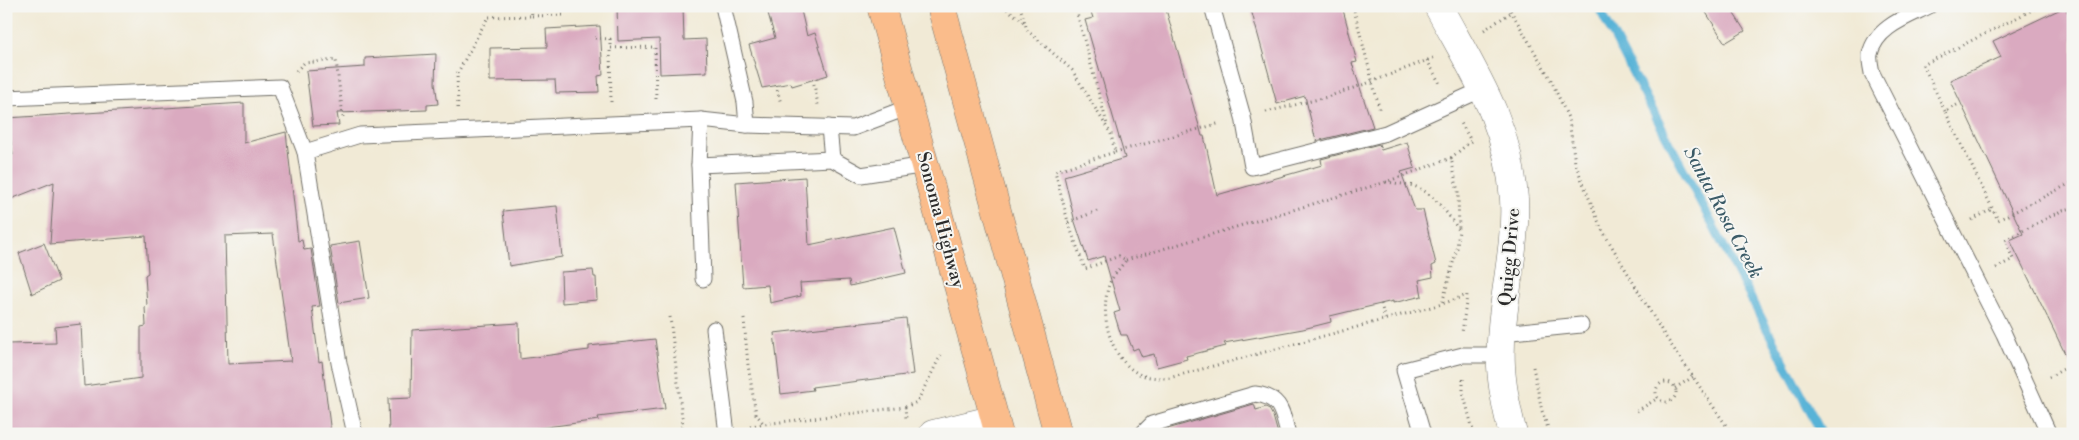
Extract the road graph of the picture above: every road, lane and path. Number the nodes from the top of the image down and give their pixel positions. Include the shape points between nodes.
1 (531, 6) edge
2 (564, 6) edge
3 (723, 6) edge
4 (881, 6) edge
5 (941, 6) edge
6 (1003, 6) edge
7 (1020, 6) edge
8 (1075, 6) edge
9 (1212, 6) edge
10 (1353, 6) edge
11 (1438, 6) edge
12 (1508, 6) edge
13 (1929, 6) edge
14 (2040, 6) edge
15 (1512, 12) junction
16 (532, 16) junction
17 (1024, 22) junction
18 (1484, 30) dead end
19 (595, 38) dead end
20 (610, 48) junction
21 (1437, 56) dead end
22 (813, 79) dead end
23 (1371, 82) junction
24 (776, 85) dead end
25 (280, 87) junction
26 (1483, 89) junction
27 (6, 98) edge
28 (656, 101) junction
29 (666, 101) dead end
30 (647, 102) dead end
31 (745, 102) junction
32 (604, 103) dead end
33 (611, 103) junction
34 (620, 103) dead end
35 (1957, 105) dead end
36 (909, 107) junction
37 (819, 110) dead end
38 (1944, 111) junction
39 (458, 114) dead end
40 (1243, 117) junction
41 (701, 120) junction
42 (344, 121) dead end
43 (747, 125) junction
44 (829, 127) junction
45 (1108, 129) junction
46 (1386, 133) junction
47 (305, 152) junction
48 (1115, 152) junction
49 (832, 159) junction
50 (926, 165) junction
51 (699, 166) junction
52 (1386, 182) junction
53 (2073, 182) edge
54 (2073, 208) edge
55 (1100, 210) dead end
56 (1068, 222) junction
57 (1459, 230) junction
58 (2013, 259) dead end
59 (1126, 260) junction
60 (703, 279) dead end
61 (1381, 304) dead end
62 (1442, 304) junction
63 (670, 317) dead end
64 (744, 318) dead end
65 (1385, 319) junction
66 (1581, 325) dead end
67 (714, 330) dead end
68 (1533, 330) junction
69 (1502, 344) junction
70 (941, 355) dead end
71 (1463, 355) junction
72 (2072, 366) edge
73 (1693, 377) junction
74 (2029, 387) junction
75 (1675, 388) junction
76 (1658, 398) junction
77 (905, 407) junction
78 (1637, 411) dead end
79 (764, 424) junction
80 (923, 425) edge
81 (750, 426) dead end
82 (997, 426) edge
83 (1604, 430) dead end
84 (355, 434) edge
85 (678, 434) edge
86 (727, 434) edge
87 (1058, 434) edge
88 (1142, 434) edge
89 (1288, 434) edge
90 (1422, 434) edge
91 (1474, 434) edge
92 (1513, 434) edge
93 (1550, 434) edge
94 (1597, 434) edge
95 (1732, 434) edge
96 (2049, 434) edge

1 - 16 path
2 - 16 path via 564,15
3 - 31 lane
4 - 36 main road, Sonoma Highway
5 - 87 main road
6 - 17 path
7 - 17 path
8 - 45 path
9 - 40 lane
10 - 23 path
11 - 26 street, Quigg Drive
12 - 15 path
13 - 74 lane via 1892,25 1878,37 1870,54 1872,73
14 - 38 path via 1923,65
15 - 18 path
15 - 73 path via 1551,80 1569,120 1575,163 1600,228
16 - 39 path via 488,17 457,74
17 - 45 path via 1027,30 1072,70
19 - 20 path via 610,39
20 - 28 path via 655,47
20 - 33 path
21 - 23 path
22 - 37 path
23 - 40 path via 1327,97
23 - 46 path
24 - 31 path via 782,112 775,112 766,105
25 - 27 lane
25 - 42 path via 304,63 336,60
25 - 47 lane
26 - 46 lane
26 - 69 street, Quigg Drive via 1498,121 1514,200
28 - 29 path
28 - 30 path
31 - 43 lane
32 - 33 path
33 - 34 path
35 - 38 path
36 - 44 lane via 853,128
36 - 50 main road, Sonoma Highway
38 - 53 path via 1998,220
40 - 46 lane via 1252,167
40 - 48 path
41 - 43 lane
41 - 47 lane via 360,135
41 - 51 lane
43 - 44 lane
44 - 49 lane
45 - 48 path
47 - 84 lane via 339,364
48 - 56 path via 1055,171
49 - 50 lane via 861,175
49 - 51 lane
50 - 82 main road, Sonoma Highway
51 - 60 lane
52 - 57 path via 1412,186 1429,194
52 - 57 path via 1451,158 1458,192
52 - 59 path
54 - 58 path via 2005,240
55 - 56 path
56 - 59 path via 1085,269 1119,256
57 - 62 path
59 - 65 path via 1109,284 1106,319 1115,350 1124,363 1153,378 1169,378
61 - 65 path
62 - 65 path
62 - 71 path via 1467,295 1461,328
63 - 85 path via 683,426
64 - 79 path via 756,414
66 - 68 lane
67 - 86 lane
68 - 69 lane
68 - 93 path via 1532,363 1536,388
69 - 71 lane
69 - 92 street, Quigg Drive via 1505,405
70 - 77 path via 917,402
71 - 90 lane via 1404,370
71 - 91 path via 1463,392
72 - 74 path
73 - 75 path
73 - 95 path
74 - 96 lane
75 - 76 path via 1671,401 1664,402
75 - 76 path via 1669,382 1660,384 1656,389
76 - 78 path
77 - 79 path
77 - 80 path via 906,418
79 - 81 path
80 - 82 street
83 - 94 path
88 - 89 lane via 1152,424 1255,394 1268,395 1278,403

